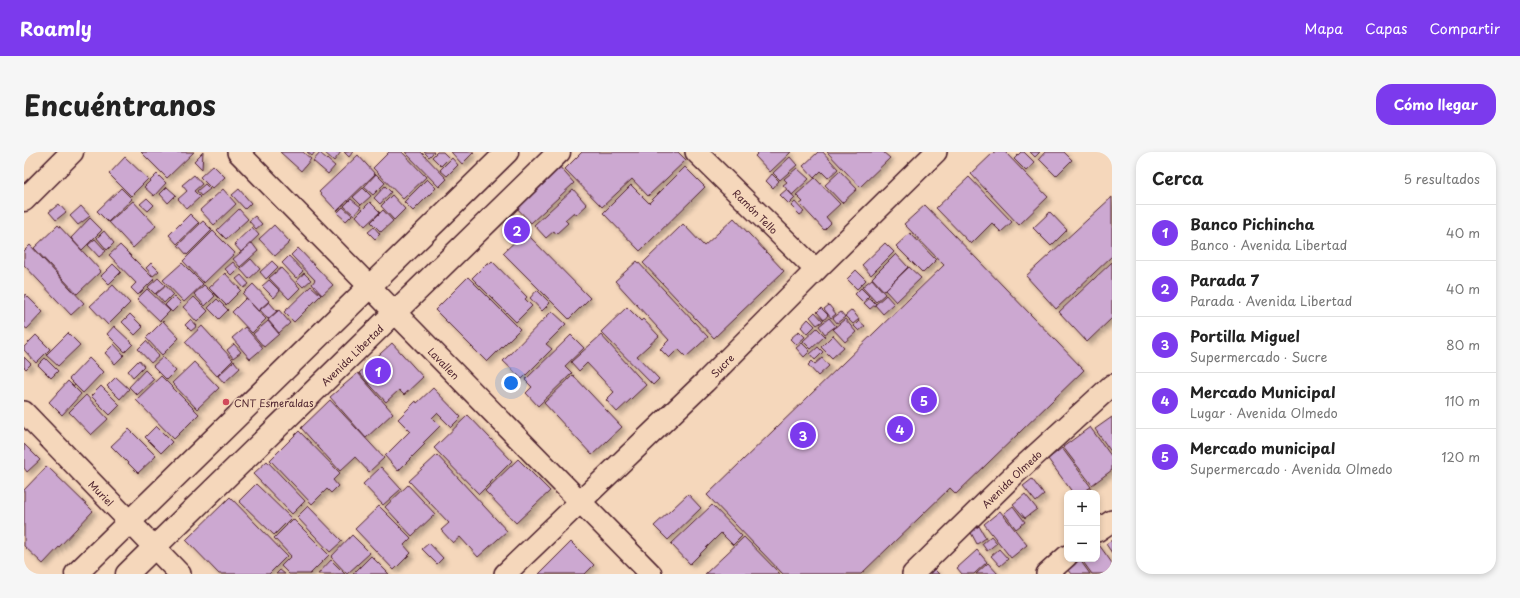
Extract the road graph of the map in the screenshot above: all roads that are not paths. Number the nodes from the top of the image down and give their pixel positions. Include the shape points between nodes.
1 (72, 152) edge
2 (238, 152) edge
3 (507, 152) edge
4 (559, 152) edge
5 (696, 152) edge
6 (936, 152) edge
7 (24, 200) edge
8 (816, 270) junction
9 (369, 287) junction
10 (394, 313) junction
11 (1112, 385) edge
12 (24, 412) edge
13 (580, 500) junction
14 (1112, 521) edge
15 (130, 522) junction
16 (1100, 529) edge
17 (154, 547) junction
18 (1064, 559) edge
19 (76, 574) edge
20 (127, 574) edge
21 (180, 574) edge
22 (504, 574) edge
23 (651, 574) edge
24 (913, 574) edge
25 (1046, 574) edge

1 - 7 street
2 - 9 street, Lavallen
3 - 9 street
4 - 10 street, Avenida Libertad
5 - 8 street, Ramón Tello
6 - 8 street, Sucre
8 - 13 street, Sucre via 705,382
9 - 10 street, Lavallen
9 - 15 street
10 - 13 street, Lavallen
10 - 17 street, Avenida Libertad
11 - 24 street, Avenida Olmedo via 1016,473
12 - 15 street, Muriel
13 - 22 street, Sucre
13 - 23 street, Lavallen
14 - 16 street
15 - 17 street, Muriel
15 - 19 street
17 - 20 street, Avenida Libertad
17 - 21 street, Muriel
18 - 25 street

